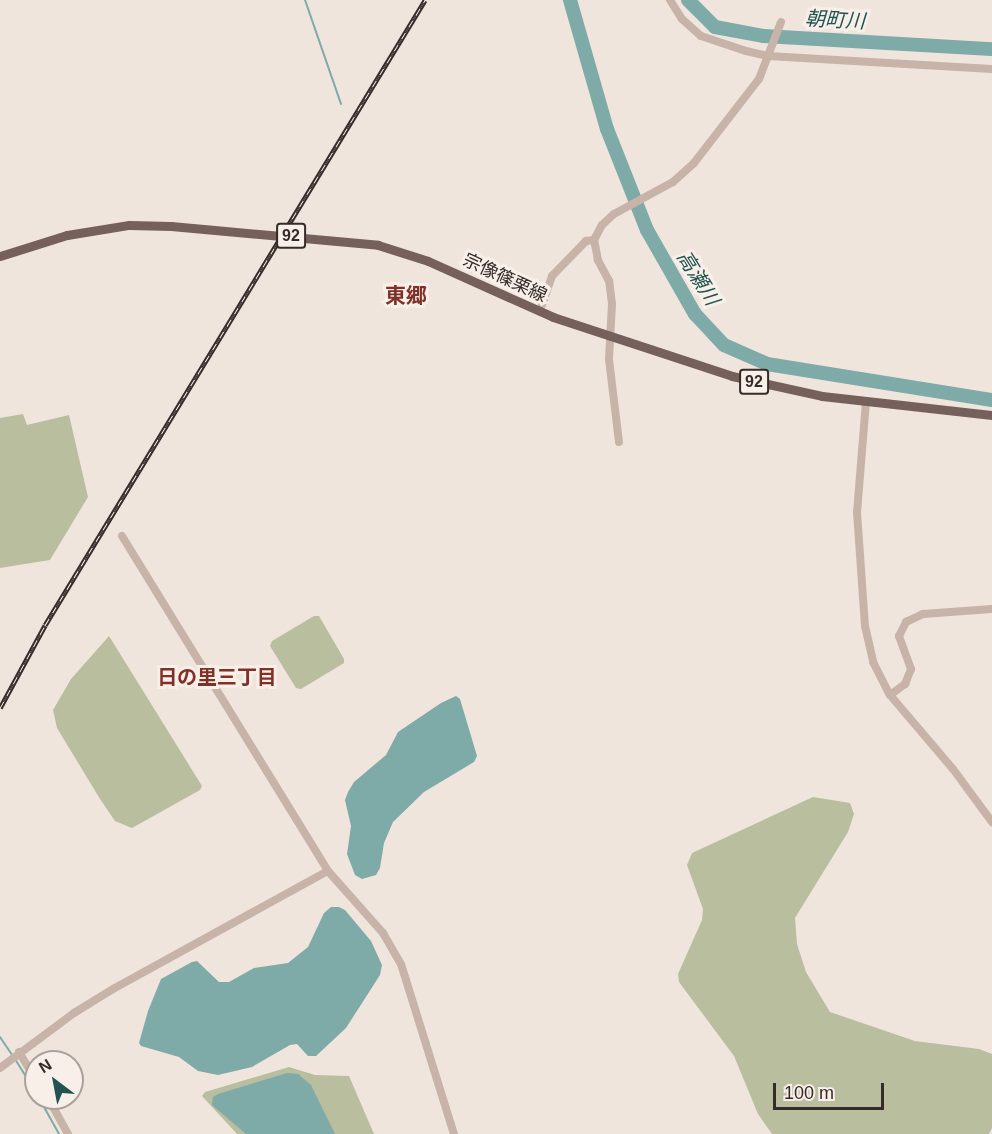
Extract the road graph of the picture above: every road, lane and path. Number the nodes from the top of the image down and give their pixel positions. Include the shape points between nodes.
1 (670, 0) edge
2 (781, 22) dead end
3 (769, 53) junction
4 (992, 69) edge
5 (594, 240) junction
6 (0, 256) edge
7 (542, 305) dead end
8 (611, 337) junction
9 (866, 401) junction
10 (992, 415) edge
11 (619, 442) dead end
12 (122, 536) dead end
13 (992, 609) edge
14 (890, 695) junction
15 (992, 822) edge
16 (328, 871) junction
17 (19, 1053) junction
18 (24, 1061) edge
19 (0, 1068) edge
20 (55, 1110) edge
21 (68, 1134) edge
22 (454, 1134) edge

1 - 3 street via 682,19 701,36
2 - 3 street
3 - 4 street
3 - 5 street via 750,94 693,163 673,182 622,209 602,225
5 - 7 street via 586,242 552,276
5 - 8 street via 598,260 609,281
6 - 8 main road, 宗像篠栗線 / 92 via 67,234 129,225 378,245 449,270 525,307
8 - 9 main road, 宗像篠栗線 / 92 via 771,387
8 - 11 street via 609,359
9 - 10 main road, 宗像篠栗線 / 92
9 - 14 street via 857,512 865,626 873,662
12 - 16 street
13 - 14 street via 923,614 906,622 899,636 911,669 905,684
14 - 15 street
16 - 17 street via 113,989
16 - 22 street via 383,933 401,964
17 - 18 street
17 - 19 street
20 - 21 street

